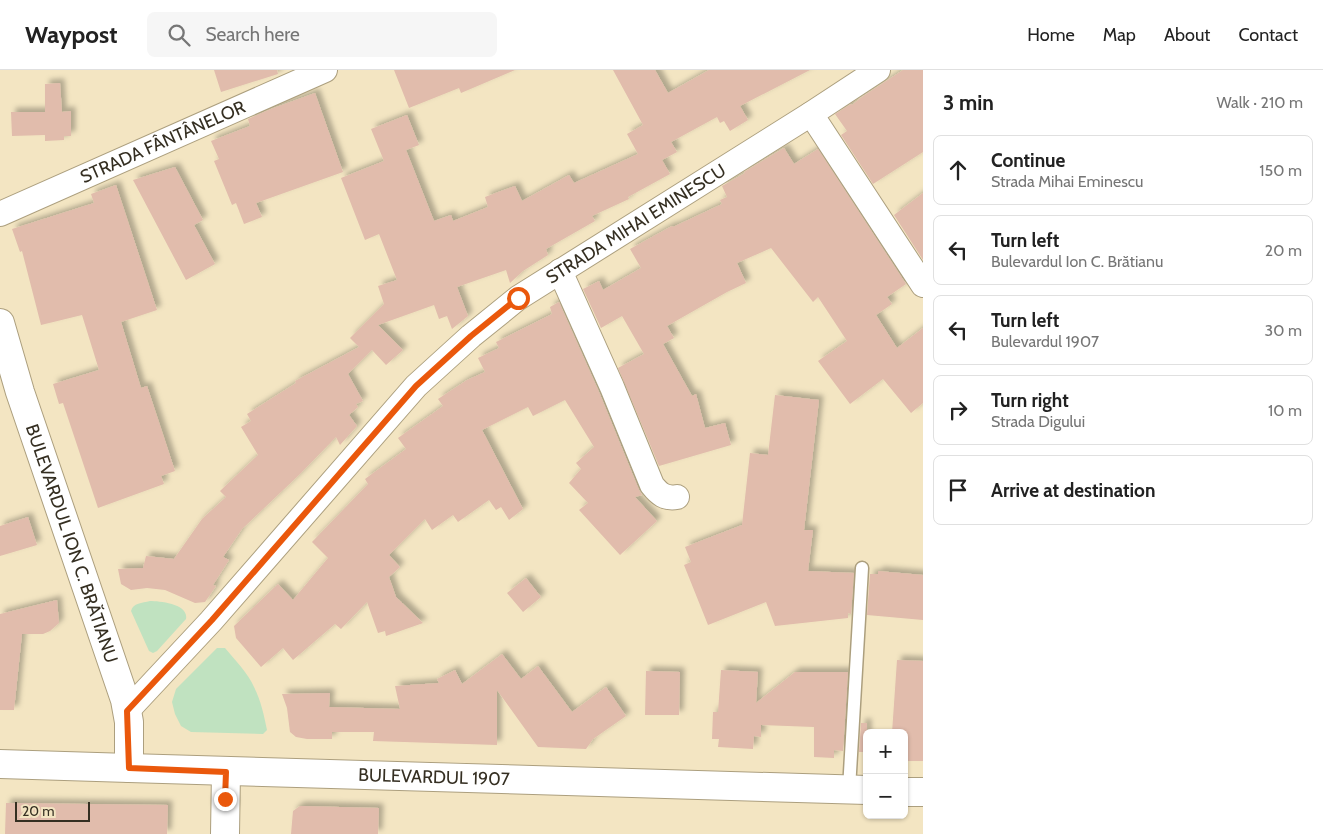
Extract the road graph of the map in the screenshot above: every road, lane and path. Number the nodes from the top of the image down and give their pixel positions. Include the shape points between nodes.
1 (326, 70) edge
2 (878, 70) edge
3 (811, 114) junction
4 (0, 214) edge
5 (560, 271) junction
6 (923, 285) edge
7 (0, 323) edge
8 (677, 497) dead end
9 (862, 568) dead end
10 (127, 711) junction
11 (0, 764) edge
12 (129, 768) junction
13 (226, 772) junction
14 (858, 790) edge
15 (908, 792) edge
16 (923, 792) edge
17 (225, 834) edge

1 - 4 street, STRADA FÂNTÂNELOR
2 - 3 street, STRADA MIHAI EMINESCU
3 - 5 street, STRADA MIHAI EMINESCU
3 - 6 street
5 - 8 street via 652,486 663,496
5 - 10 street, STRADA MIHAI EMINESCU via 518,298 416,386 212,620
7 - 10 main road, BULEVARDUL ION C. BRĂTIANU
9 - 14 lane
10 - 12 main road, BULEVARDUL ION C. BRĂTIANU
11 - 12 main road, BULEVARDUL 1907
12 - 13 main road, BULEVARDUL 1907
13 - 14 main road, BULEVARDUL 1907
13 - 17 main road
15 - 16 main road

